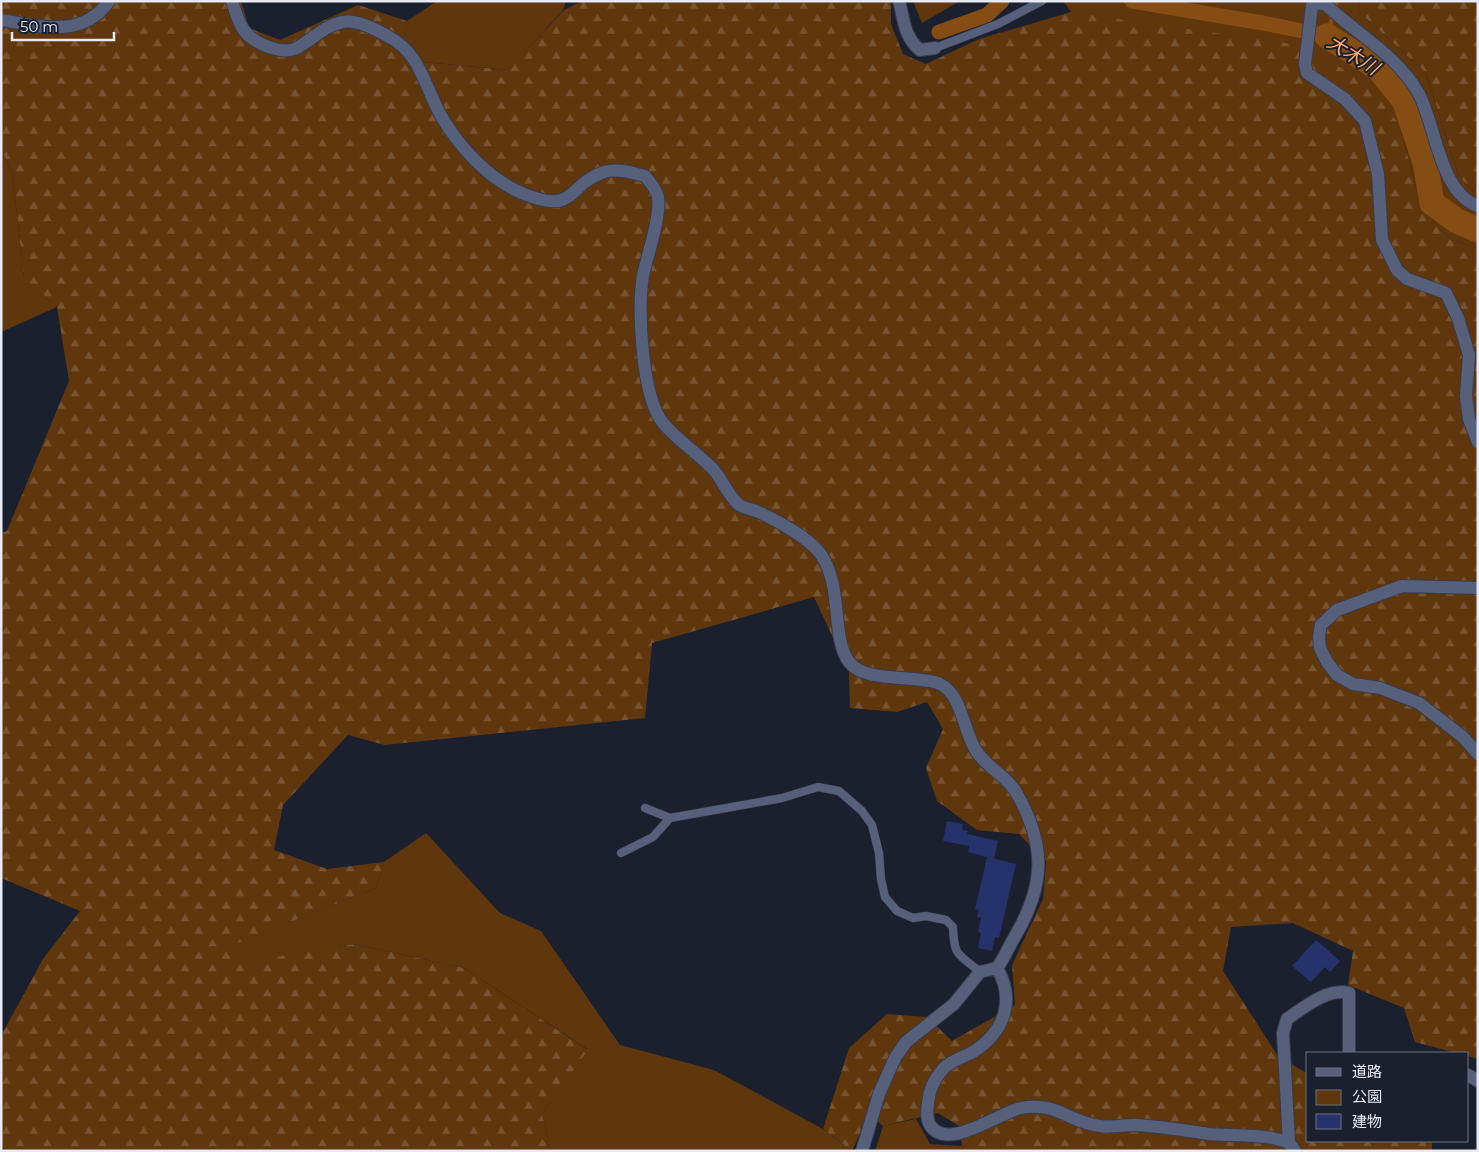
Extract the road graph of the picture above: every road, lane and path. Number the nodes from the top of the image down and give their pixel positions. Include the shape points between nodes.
1 (109, 1) edge
2 (232, 1) edge
3 (899, 1) edge
4 (1042, 1) edge
5 (1310, 7) edge
6 (1, 20) edge
7 (935, 48) joint
8 (1478, 206) edge
9 (1478, 442) edge
10 (1478, 588) edge
11 (1478, 754) edge
12 (645, 808) dead end
13 (670, 818) junction
14 (621, 853) dead end
15 (997, 968) junction
16 (980, 972) junction
17 (1349, 1052) edge
18 (1292, 1147) edge
19 (862, 1151) edge

1 - 6 street via 88,21 74,26 57,28
2 - 15 street via 238,21 248,36 281,51 295,49 318,33 345,21 390,37 406,48 415,60 441,115 464,149 492,174 522,193 564,201 590,179 606,171 626,171 645,176 658,197 643,279 642,345 648,384 661,421 712,468 739,505 784,526 821,554 831,572 842,647 850,664 867,672 900,679 926,679 942,685 955,699 975,750 1005,779 1018,798 1038,846 1040,874 1026,919
3 - 7 street via 905,29 913,44 920,50
4 - 7 lane via 998,24
5 - 8 street via 1318,3 1326,6 1404,70 1420,95 1447,175 1458,193
5 - 9 street via 1307,73 1345,99 1365,121 1378,174 1382,240 1397,270 1407,279 1446,293 1458,318 1470,355 1466,396 1469,419
10 - 11 street via 1402,586 1337,610 1321,625 1319,636 1320,648 1337,675 1353,684 1380,688 1420,703 1463,737
12 - 13 lane
13 - 14 lane via 653,837
13 - 16 lane via 782,798 818,788 839,791 872,825 885,897 897,911 913,918 926,916 946,920 953,927 957,955
15 - 16 street
15 - 18 street via 1005,981 1004,1018 991,1037 945,1067 933,1084 927,1112 934,1131 954,1137 1005,1113 1040,1107 1059,1110 1083,1123 1101,1126 1158,1127 1233,1137 1276,1138
16 - 19 street via 954,1004 906,1042 895,1058 879,1094
17 - 18 street via 1349,993 1341,990 1330,994 1287,1019 1283,1033

